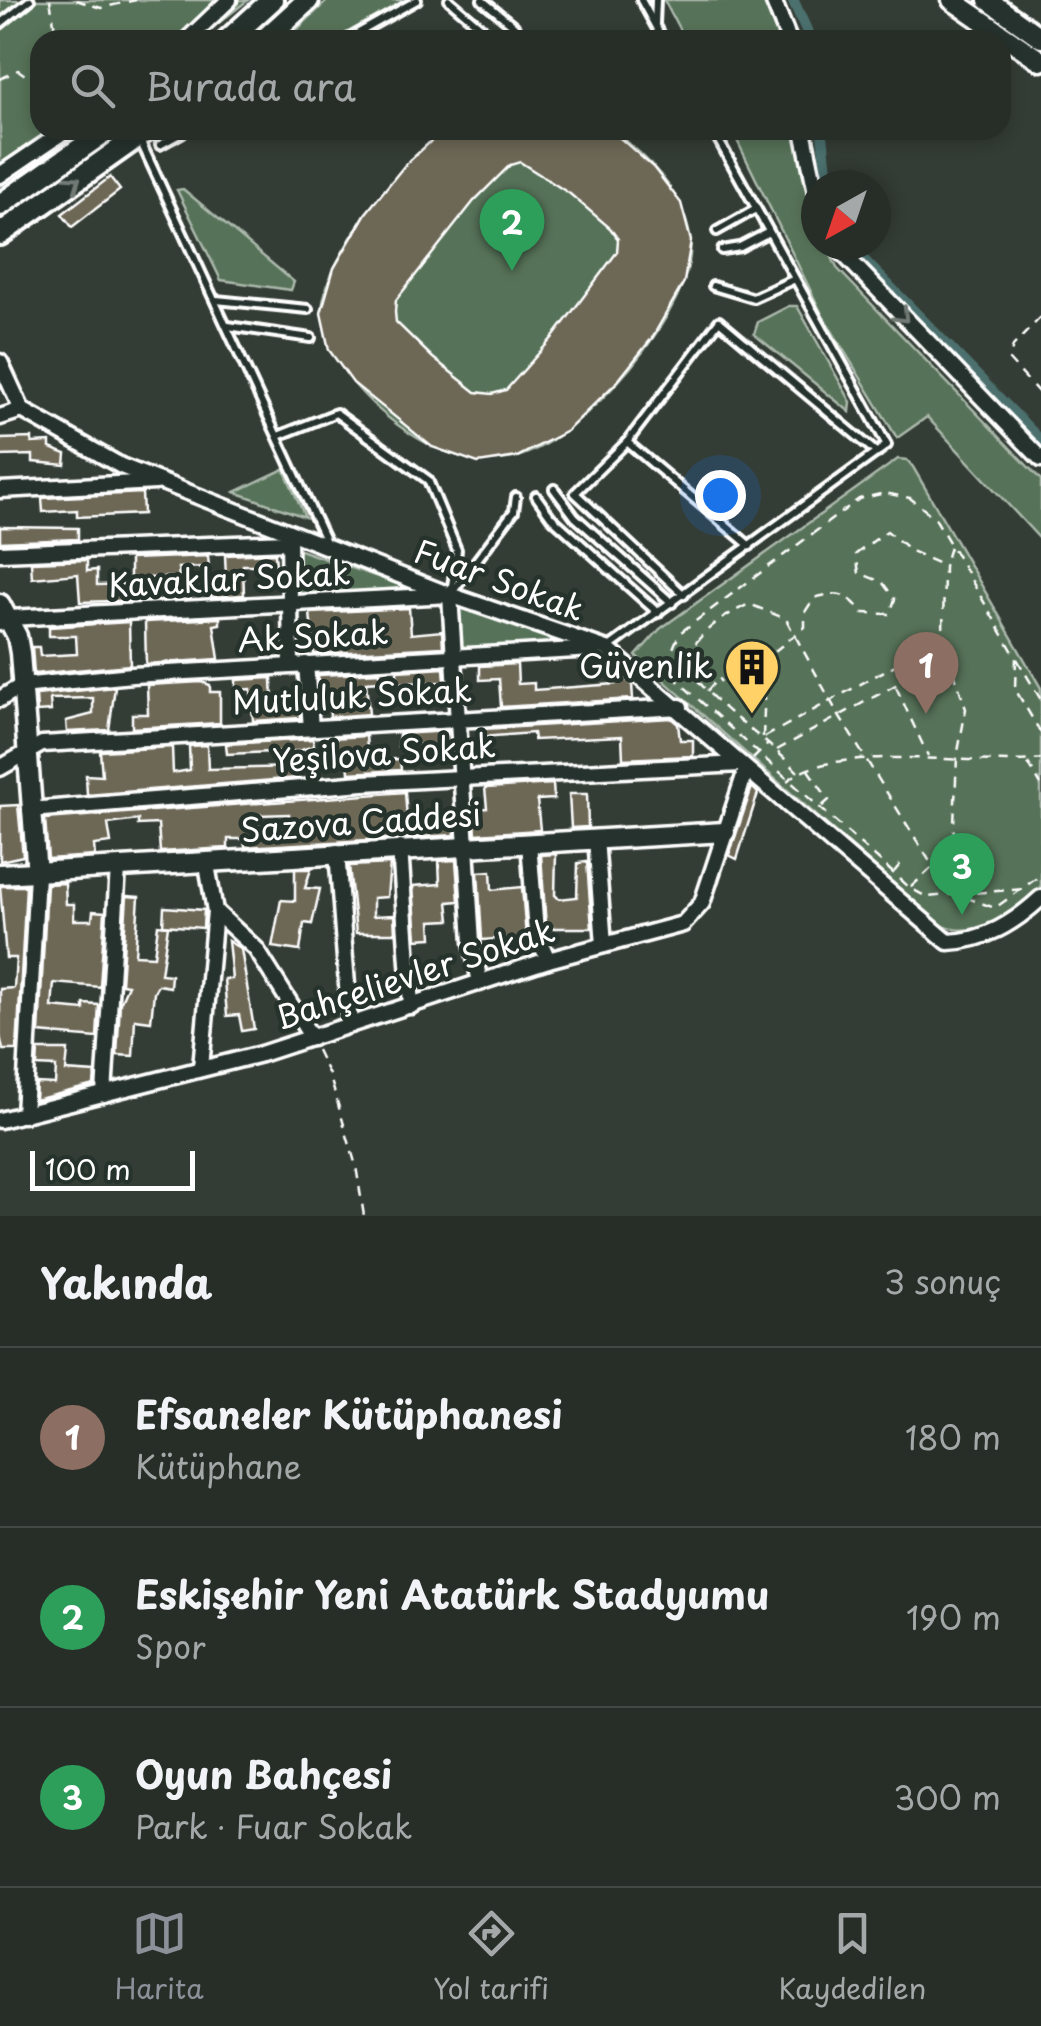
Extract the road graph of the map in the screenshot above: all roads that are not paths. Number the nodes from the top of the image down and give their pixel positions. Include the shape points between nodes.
1 (30, 0) edge
2 (230, 0) edge
3 (272, 0) edge
4 (308, 0) edge
5 (418, 0) edge
6 (449, 0) edge
7 (482, 0) edge
8 (642, 0) edge
9 (656, 0) edge
10 (773, 0) edge
11 (952, 0) edge
12 (988, 0) edge
13 (0, 24) edge
14 (655, 25) junction
15 (198, 30) edge
16 (239, 30) edge
17 (275, 30) edge
18 (364, 30) edge
19 (484, 30) edge
20 (516, 30) edge
21 (658, 30) edge
22 (784, 30) edge
23 (996, 30) edge
24 (1041, 38) edge
25 (1011, 40) edge
26 (1041, 61) edge
27 (51, 140) edge
28 (93, 140) edge
29 (144, 140) edge
30 (150, 140) edge
31 (718, 140) edge
32 (806, 140) edge
33 (812, 170) edge
34 (0, 175) edge
35 (0, 206) edge
36 (756, 209) junction
37 (717, 230) dead end
38 (769, 232) junction
39 (0, 234) edge
40 (722, 250) dead end
41 (849, 260) edge
42 (795, 279) junction
43 (713, 286) dead end
44 (215, 300) junction
45 (308, 309) dead end
46 (226, 325) junction
47 (312, 338) dead end
48 (0, 362) edge
49 (22, 410) junction
50 (0, 417) edge
51 (278, 436) junction
52 (627, 442) junction
53 (877, 453) junction
54 (1041, 459) edge
55 (162, 482) junction
56 (554, 489) dead end
57 (0, 490) edge
58 (536, 496) dead end
59 (516, 497) dead end
60 (289, 536) junction
61 (328, 546) junction
62 (750, 546) junction
63 (0, 553) edge
64 (450, 595) junction
65 (684, 595) junction
66 (672, 603) junction
67 (288, 604) junction
68 (658, 613) junction
69 (3, 615) edge
70 (607, 649) junction
71 (454, 659) junction
72 (298, 664) junction
73 (22, 686) junction
74 (0, 698) edge
75 (680, 708) junction
76 (459, 720) junction
77 (311, 728) junction
78 (28, 752) junction
79 (744, 767) junction
80 (0, 768) edge
81 (464, 780) junction
82 (30, 810) junction
83 (726, 832) junction
84 (596, 838) junction
85 (530, 843) junction
86 (465, 845) junction
87 (400, 848) junction
88 (337, 852) junction
89 (206, 864) junction
90 (118, 868) junction
91 (0, 874) edge
92 (37, 874) junction
93 (1041, 898) edge
94 (215, 911) junction
95 (604, 945) junction
96 (548, 960) junction
97 (480, 983) junction
98 (411, 1006) junction
99 (350, 1025) junction
100 (312, 1038) junction
101 (202, 1068) junction
102 (104, 1094) junction
103 (24, 1115) junction
104 (0, 1120) edge

1 - 13 lane
2 - 15 street
3 - 16 main road
4 - 17 main road
5 - 18 lane
6 - 19 lane
7 - 20 lane
8 - 14 lane
9 - 14 lane
10 - 22 street
11 - 23 street
12 - 24 street
14 - 21 lane
25 - 26 street
27 - 34 street
28 - 35 main road
39 -> 29 main road
30 - 44 lane
31 - 36 lane
32 - 33 street
36 - 37 lane
36 - 38 lane
38 - 40 lane
38 - 42 lane
41 -> 54 street
42 - 43 lane via 753,298
42 - 53 lane via 887,446
44 - 45 lane
44 - 46 lane
46 - 47 lane
46 - 51 lane
48 - 49 street
49 - 50 street
49 - 55 street, Fuar Sokak
51 - 61 lane
51 - 64 lane via 336,413 428,480 458,550
52 - 53 lane via 719,322
52 - 62 lane
52 - 65 lane via 574,493
53 - 62 lane
55 - 57 street
55 - 60 street, Fuar Sokak
56 - 66 lane via 575,517
58 - 68 lane
59 - 64 lane via 514,511
60 - 61 street, Fuar Sokak
60 - 63 street
60 - 67 street
61 - 64 street, Fuar Sokak
62 - 65 lane
64 - 67 street, Kavaklar Sokak
64 - 70 street, Fuar Sokak
64 - 71 street
65 - 66 lane
66 - 68 lane
67 - 69 street, Kavaklar Sokak
67 - 72 street
68 - 70 lane
69 - 73 street via 20,653
70 - 71 street, Ak Sokak
70 - 75 street, Fuar Sokak
71 - 72 street, Ak Sokak
71 - 76 street
72 - 73 street, Ak Sokak
72 - 77 street
73 - 74 street
73 - 78 street
75 - 76 street, Mutluluk Sokak
75 - 79 street, Fuar Sokak
76 - 77 street, Mutluluk Sokak
76 - 81 street
77 - 78 street, Mutluluk Sokak via 42,744
78 - 80 street, Mutluluk Sokak
78 - 82 street
79 - 81 street, Yeşilova Sokak
79 - 83 street, Bahçelievler Sokak
79 - 93 street, Fuar Sokak via 948,942 973,942
81 - 82 street, Yeşilova Sokak
81 - 86 street
82 - 92 street
83 - 84 street, Sazova Caddesi
83 - 95 street, Bahçelievler Sokak via 702,903 683,924
84 - 85 street, Sazova Caddesi
84 - 95 street
85 - 86 street, Sazova Caddesi
85 - 96 street via 536,932
86 - 87 street, Sazova Caddesi
86 - 97 street
87 - 88 street, Sazova Caddesi
87 - 98 street
88 - 89 street, Sazova Caddesi
88 - 99 street
89 - 90 street, Sazova Caddesi
89 - 94 street
90 - 92 street, Sazova Caddesi
90 - 102 street
91 - 92 street, Sazova Caddesi
92 - 103 street
94 - 100 street via 256,949
94 - 101 street
95 - 96 street, Bahçelievler Sokak
96 - 97 street, Bahçelievler Sokak
97 - 98 street, Bahçelievler Sokak
98 - 99 street, Bahçelievler Sokak
99 - 100 street, Bahçelievler Sokak
100 - 101 street, Bahçelievler Sokak
101 - 102 street, Bahçelievler Sokak
102 - 103 street, Bahçelievler Sokak
103 - 104 street, Bahçelievler Sokak

